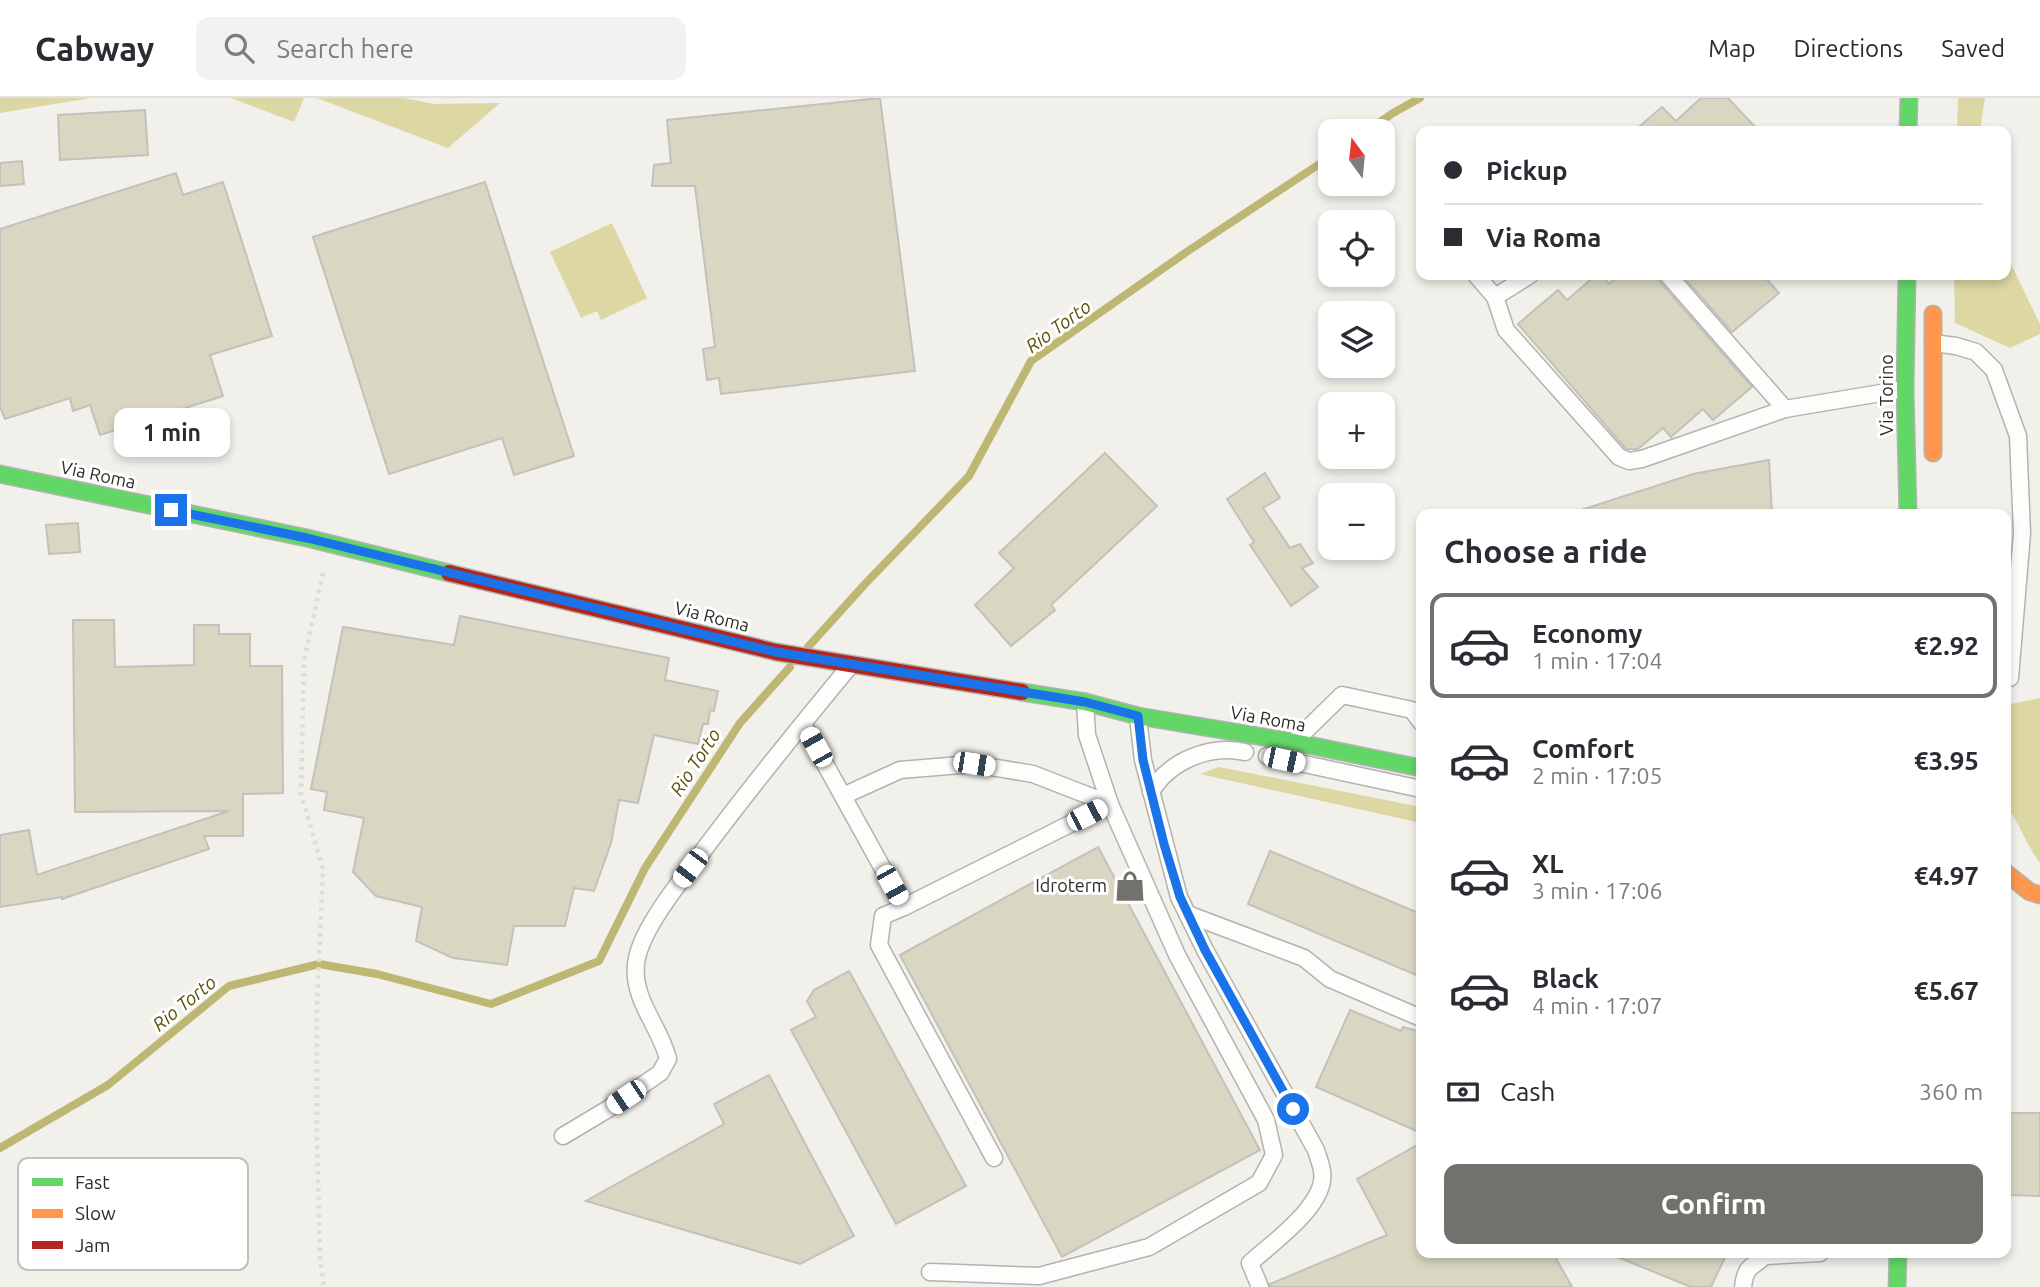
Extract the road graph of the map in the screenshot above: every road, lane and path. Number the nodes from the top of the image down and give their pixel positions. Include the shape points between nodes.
1 (1909, 98) edge
2 (1908, 126) edge
3 (1480, 280) edge
4 (1522, 280) edge
5 (1672, 280) edge
6 (1907, 280) edge
7 (1495, 297) junction
8 (1933, 302) dead end
9 (1933, 343) junction
10 (1905, 389) junction
11 (1785, 409) junction
12 (0, 474) edge
13 (1933, 475) dead end
14 (1908, 509) edge
15 (325, 563) dead end
16 (852, 664) junction
17 (2011, 666) edge
18 (1085, 702) junction
19 (1416, 715) edge
20 (1138, 716) junction
21 (803, 724) junction
22 (1294, 742) junction
23 (1416, 767) edge
24 (1416, 788) edge
25 (1151, 792) junction
26 (843, 796) junction
27 (1110, 804) junction
28 (2011, 877) edge
29 (2040, 895) edge
30 (2040, 906) edge
31 (904, 907) junction
32 (2023, 908) dead end
33 (1189, 915) junction
34 (1416, 1016) edge
35 (564, 1136) dead end
36 (994, 1158) dead end
37 (1761, 1258) edge
38 (1898, 1258) edge
39 (930, 1272) dead end
40 (324, 1287) edge
41 (1259, 1287) edge
42 (1743, 1287) edge
43 (1897, 1287) edge

1 - 2 street
3 - 7 lane
4 - 7 lane
5 - 11 lane
6 - 10 street, Via Torino
7 - 11 lane via 1506,330 1619,457 1629,461
8 - 9 street
9 - 13 street
9 - 17 lane via 1976,352 1994,370 2018,436 2022,533
10 - 11 lane
10 - 14 street, Via Torino
12 - 16 street, Via Roma via 307,538 776,652
15 - 40 path via 304,660 301,794 323,869 317,1139
16 - 18 street, Via Roma
16 - 21 lane
18 - 20 street, Via Roma
18 - 27 lane via 1087,735
19 - 22 lane via 1412,710 1342,695
20 - 22 street, Via Roma
20 - 25 lane
21 - 26 lane
21 - 35 lane via 660,908 644,940 635,963 639,997 664,1044 668,1059 660,1073
22 - 23 street, Via Roma
24 - 25 lane via 1236,750 1212,751 1184,760 1159,777
25 - 33 lane
26 - 27 lane via 900,769 974,764 1032,774
26 - 31 lane
27 - 31 lane
27 - 39 lane via 1177,955 1266,1120 1274,1155 1259,1183 1149,1247 1039,1276
28 - 29 street
30 - 32 street
31 - 36 lane via 883,916 880,945
33 - 34 lane via 1304,958 1329,979
33 - 41 lane via 1316,1150 1323,1173 1320,1190 1302,1216 1250,1263
37 - 42 lane via 1750,1265
38 - 43 street

